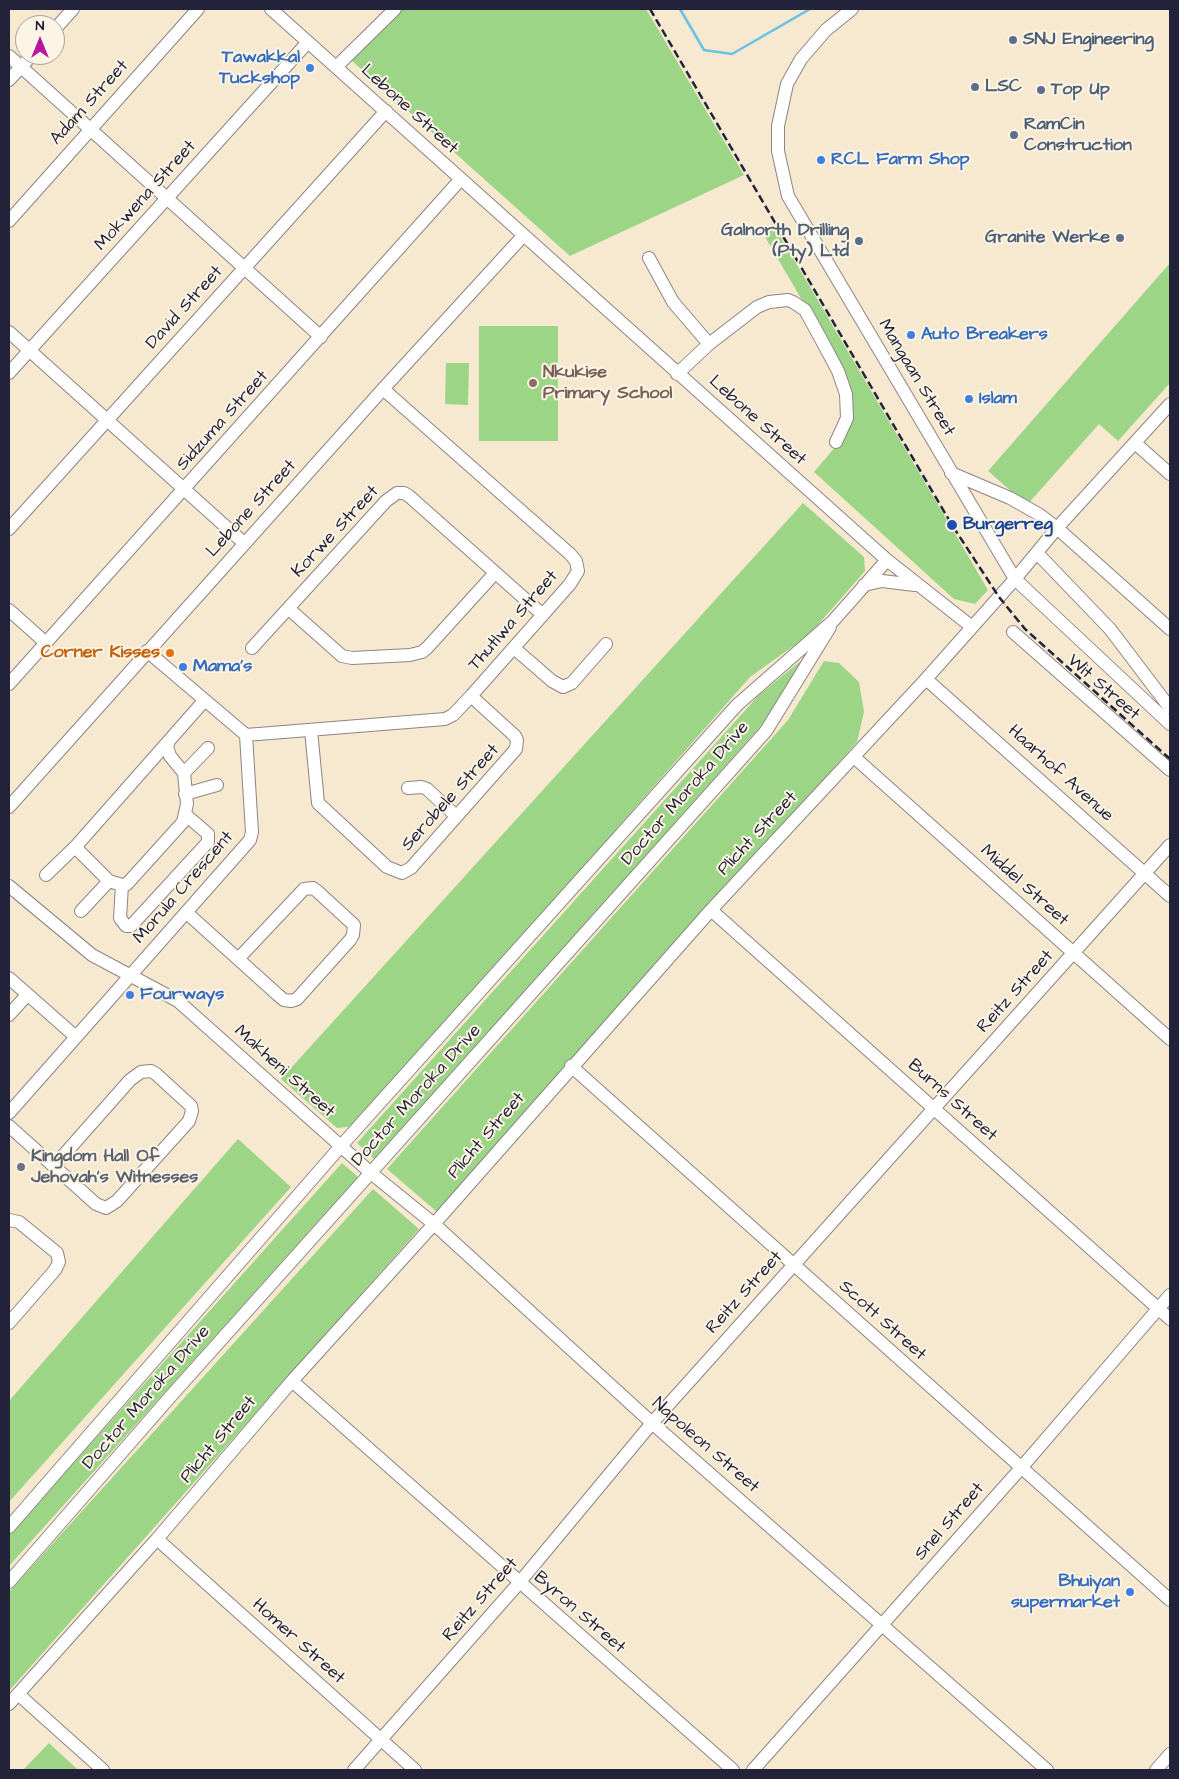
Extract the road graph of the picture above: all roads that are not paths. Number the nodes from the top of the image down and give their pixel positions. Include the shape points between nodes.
1 (198, 9) edge
2 (271, 9) edge
3 (395, 9) edge
4 (852, 9) edge
5 (308, 42) junction
6 (9, 56) edge
7 (21, 67) junction
8 (336, 67) junction
9 (9, 80) edge
10 (386, 112) junction
11 (91, 128) junction
12 (460, 180) junction
13 (168, 198) junction
14 (9, 221) edge
15 (524, 236) junction
16 (649, 258) dead end
17 (245, 267) junction
18 (9, 332) edge
19 (322, 337) junction
20 (709, 344) junction
21 (29, 350) junction
22 (9, 374) edge
23 (677, 374) junction
24 (383, 389) junction
25 (1170, 404) edge
26 (106, 421) junction
27 (836, 442) dead end
28 (1135, 443) junction
29 (951, 473) junction
30 (1170, 474) edge
31 (184, 491) junction
32 (1057, 528) junction
33 (9, 529) edge
34 (244, 543) junction
35 (1037, 553) junction
36 (887, 560) junction
37 (495, 573) junction
38 (1015, 579) junction
39 (864, 585) junction
40 (917, 585) junction
41 (290, 608) junction
42 (9, 610) edge
43 (543, 615) junction
44 (834, 621) junction
45 (972, 627) junction
46 (1170, 629) edge
47 (1013, 632) dead end
48 (46, 643) junction
49 (606, 644) dead end
50 (252, 648) dead end
51 (514, 648) junction
52 (147, 651) junction
53 (926, 679) junction
54 (9, 684) edge
55 (471, 696) junction
56 (204, 701) junction
57 (1170, 708) edge
58 (1170, 724) edge
59 (311, 730) junction
60 (246, 735) junction
61 (169, 741) junction
62 (208, 748) dead end
63 (854, 757) junction
64 (1170, 770) edge
65 (184, 773) junction
66 (217, 784) dead end
67 (408, 788) dead end
68 (186, 794) junction
69 (9, 807) edge
70 (186, 815) junction
71 (456, 816) junction
72 (77, 845) junction
73 (1170, 846) edge
74 (1145, 874) junction
75 (46, 875) dead end
76 (108, 881) junction
77 (122, 885) junction
78 (9, 886) edge
79 (1170, 896) edge
80 (711, 910) junction
81 (81, 911) dead end
82 (187, 913) junction
83 (1073, 954) junction
84 (238, 959) junction
85 (130, 975) junction
86 (9, 978) edge
87 (26, 995) junction
88 (9, 1015) edge
89 (76, 1037) junction
90 (1170, 1039) edge
91 (571, 1066) junction
92 (934, 1109) junction
93 (9, 1113) edge
94 (9, 1126) edge
95 (341, 1146) junction
96 (54, 1166) junction
97 (371, 1173) junction
98 (9, 1220) edge
99 (434, 1224) junction
100 (794, 1265) junction
101 (1170, 1295) edge
102 (1158, 1308) junction
103 (1170, 1319) edge
104 (9, 1323) edge
105 (292, 1381) junction
106 (652, 1423) junction
107 (1021, 1468) junction
108 (9, 1527) edge
109 (157, 1539) junction
110 (9, 1582) edge
111 (519, 1583) junction
112 (1170, 1600) edge
113 (883, 1625) junction
114 (18, 1694) junction
115 (9, 1704) edge
116 (381, 1739) junction
117 (1170, 1754) edge
118 (103, 1770) edge
119 (354, 1770) edge
120 (416, 1770) edge
121 (732, 1770) edge
122 (753, 1770) edge
123 (1047, 1770) edge
124 (1156, 1770) edge

1 - 11 street, Adam Street
2 - 5 street, Lebone Street
3 - 8 street
4 - 29 street, Mangaan Street via 807,51 787,84 778,126 782,174 788,196
5 - 8 street, Lebone Street
5 - 13 street, Mokwena Street
6 - 7 street
7 - 9 street
7 - 11 street
8 - 10 street, Lebone Street
10 - 12 street, Lebone Street
10 - 17 street, David Street
11 - 13 street
11 - 14 street, Adam Street
12 - 15 street, Lebone Street
12 - 19 street, Sidzuma Street
13 - 17 street
13 - 21 street, Mokwena Street
15 - 23 street, Lebone Street
15 - 24 street, Lebone Street
16 - 20 street via 673,302
17 - 19 street
17 - 26 street, David Street
18 - 21 street
19 - 31 street, Sidzuma Street
20 - 23 street
20 - 27 street via 764,303 788,300 800,306 838,371 846,394 847,418
21 - 22 street, Mokwena Street
21 - 26 street
23 - 36 street, Lebone Street
24 - 34 street, Lebone Street
24 - 43 street, Thutlwa Street via 576,561 576,577
25 - 28 street, Plicht Street
26 - 31 street
26 - 33 street, David Street
28 - 30 street
28 - 32 street, Plicht Street
29 - 32 street via 1010,498
29 - 38 street, Mangaan Street
31 - 34 street
31 - 48 street, Sidzuma Street
32 - 35 street, Plicht Street
32 - 46 street
34 - 52 street, Lebone Street
35 - 38 street, Plicht Street
35 - 57 street via 1110,629
36 - 39 street, Doctor Moroka Drive
36 - 40 street, Lebone Street
37 - 41 street via 427,648 410,655 342,656
37 - 41 street, Korwe Street via 409,496 397,493 386,501
37 - 43 street, Korwe Street
38 - 45 street, Plicht Street
38 - 58 street, Mangaan Street
39 - 40 street via 891,581
39 - 44 street, Doctor Moroka Drive
40 - 45 street, Lebone Street
41 - 50 street, Korwe Street
42 - 48 street
43 - 51 street, Thutlwa Street
44 - 95 street, Doctor Moroka Drive via 738,705
44 - 97 street, Doctor Moroka Drive via 766,731
45 - 53 street, Plicht Street
47 - 64 street, Wit Street
48 - 54 street, Sidzuma Street
49 - 51 street via 572,683 563,687 552,682
51 - 55 street, Thutlwa Street
52 - 56 street
52 - 69 street, Lebone Street
53 - 63 street, Plicht Street
53 - 74 street, Haarhof Avenue
55 - 59 street, Thutlwa Street via 445,719
55 - 71 street, Serobele Street via 516,736 518,745
56 - 60 street
56 - 61 street
59 - 60 street, Thutlwa Street
59 - 71 street, Serobele Street via 318,803 392,870 408,872
60 - 82 street, Morula Crescent via 250,840
61 - 65 street via 170,756
61 - 72 street
62 - 65 street
63 - 80 street, Plicht Street
63 - 83 street, Middel Street
65 - 68 street
66 - 68 street
67 - 71 street via 427,789
68 - 70 street
70 - 77 street via 134,877
70 - 77 street via 208,834 208,842 131,926 126,926 120,918
72 - 75 street
72 - 76 street
73 - 74 street, Reitz Street
74 - 79 street, Haarhof Avenue
74 - 83 street, Reitz Street
76 - 77 street
76 - 81 street
78 - 85 street, Makheni Street via 80,947
80 - 91 street, Plicht Street
80 - 92 street, Burns Street
82 - 84 street
82 - 85 street, Morula Crescent
83 - 90 street, Middel Street
83 - 92 street, Reitz Street
84 - 84 street via 284,1000 297,999 350,940 354,925 313,888 304,889
85 - 89 street, Morula Crescent
85 - 95 street, Makheni Street via 178,1000
86 - 87 street
87 - 88 street
87 - 89 street
89 - 93 street, Morula Crescent
91 - 99 street, Plicht Street
91 - 100 street, Scott Street
92 - 100 street, Reitz Street
92 - 102 street, Burns Street
94 - 96 street
95 - 97 street, Napoleon Street
95 - 108 street, Doctor Moroka Drive
96 - 96 street via 96,1204 106,1208 189,1121 191,1106 156,1074 141,1072 130,1080
97 - 99 street, Napoleon Street
97 - 110 street, Doctor Moroka Drive
98 - 104 street via 20,1222 52,1249 58,1262 55,1270
99 - 105 street, Plicht Street
99 - 106 street, Napoleon Street
100 - 106 street, Reitz Street
100 - 107 street, Scott Street
101 - 102 street, Snel Street
102 - 103 street, Burns Street
102 - 107 street, Snel Street
105 - 109 street, Plicht Street
105 - 111 street, Byron Street
106 - 111 street, Reitz Street
106 - 113 street, Napoleon Street
107 - 112 street, Scott Street
107 - 113 street, Snel Street
109 - 114 street, Plicht Street
109 - 116 street, Homer Street
111 - 116 street, Reitz Street
111 - 121 street, Byron Street
113 - 122 street, Snel Street
113 - 123 street, Napoleon Street
114 - 115 street, Plicht Street
114 - 118 street
116 - 119 street, Reitz Street
116 - 120 street, Homer Street
117 - 124 street

